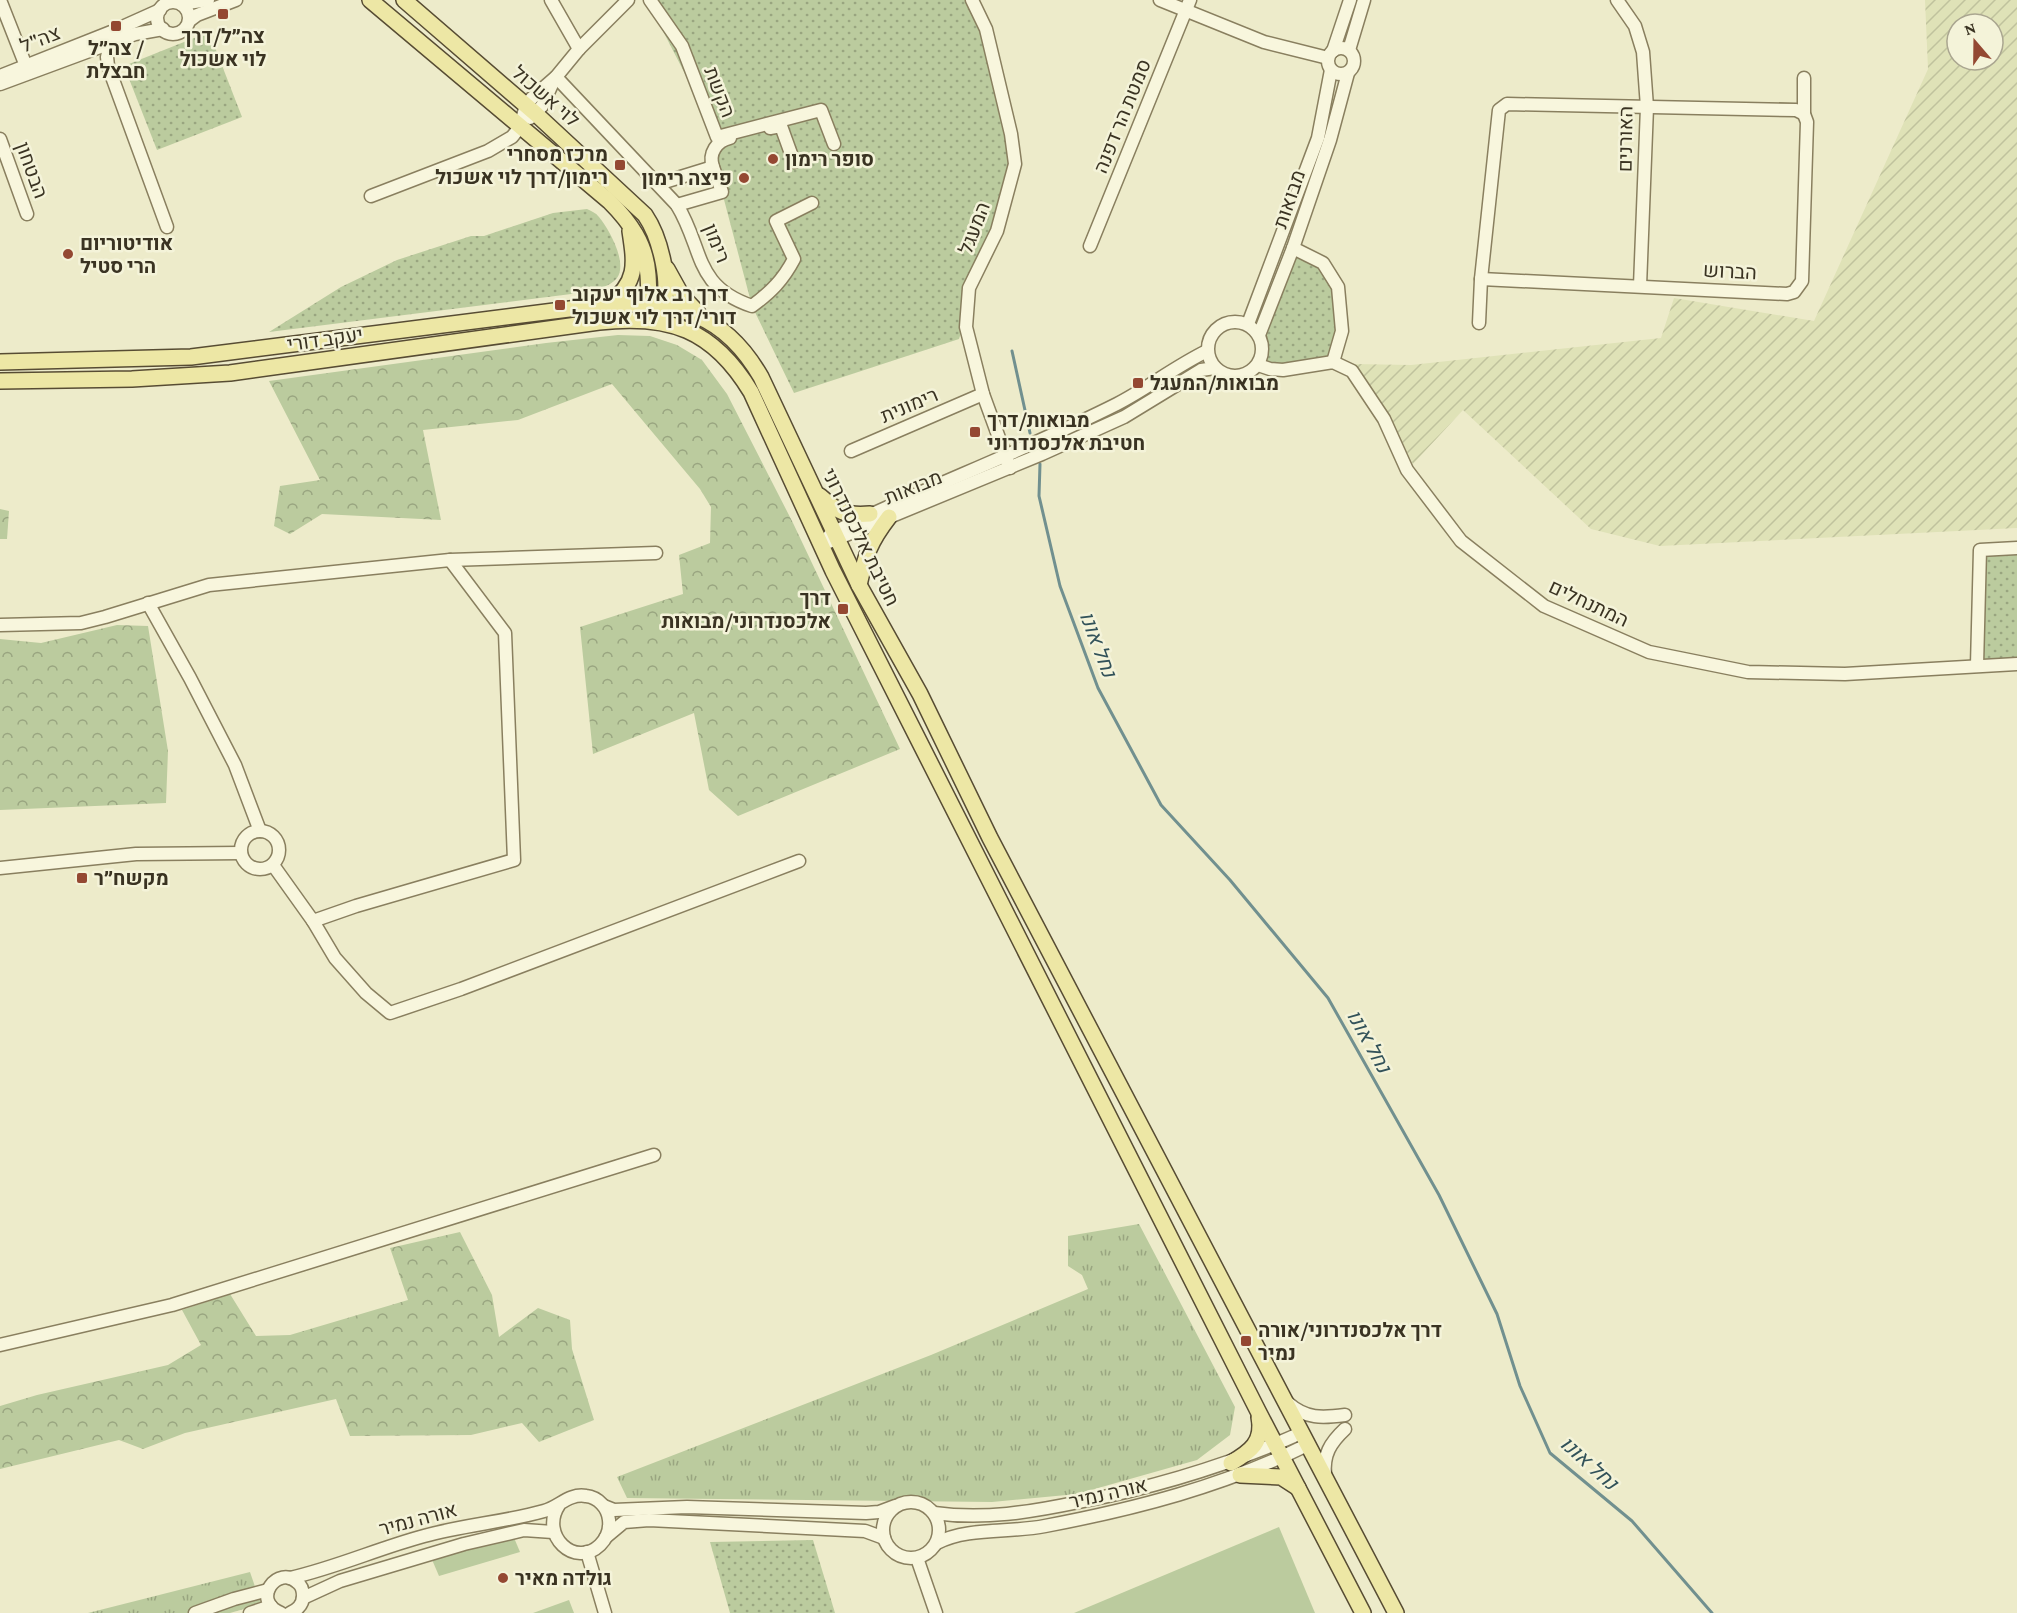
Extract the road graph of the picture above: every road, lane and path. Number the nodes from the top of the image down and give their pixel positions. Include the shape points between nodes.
1 (0, 0) edge
2 (208, 0) edge
3 (236, 0) edge
4 (370, 0) edge
5 (404, 0) edge
6 (551, 0) edge
7 (628, 0) edge
8 (650, 0) edge
9 (972, 0) edge
10 (1160, 0) edge
11 (1350, 0) edge
12 (1364, 0) edge
13 (1618, 0) edge
14 (178, 2) edge
15 (162, 6) edge
16 (1188, 6) edge
17 (189, 21) junction
18 (163, 29) junction
19 (110, 44) junction
20 (579, 49) junction
21 (1349, 50) junction
22 (88, 52) junction
23 (1331, 60) junction
24 (26, 66) junction
25 (108, 66) junction
26 (1348, 73) junction
27 (0, 76) edge
28 (556, 77) junction
29 (1804, 78) dead end
30 (0, 84) edge
31 (1647, 107) junction
32 (531, 109) junction
33 (1804, 114) junction
34 (520, 127) junction
35 (0, 139) edge
36 (834, 144) dead end
37 (794, 162) dead end
38 (713, 167) junction
39 (658, 184) junction
40 (371, 196) dead end
41 (812, 203) dead end
42 (677, 205) junction
43 (27, 214) dead end
44 (628, 222) junction
45 (167, 227) dead end
46 (1090, 246) dead end
47 (1293, 248) junction
48 (663, 261) junction
49 (1481, 279) junction
50 (1640, 286) junction
51 (609, 304) junction
52 (649, 304) junction
53 (664, 305) junction
54 (655, 321) junction
55 (709, 322) junction
56 (1479, 322) dead end
57 (1248, 324) junction
58 (1259, 335) junction
59 (1207, 351) junction
60 (0, 362) edge
61 (1333, 362) junction
62 (1258, 364) junction
63 (1215, 368) junction
64 (0, 381) edge
65 (983, 394) junction
66 (850, 451) dead end
67 (1005, 455) junction
68 (1010, 468) junction
69 (815, 492) junction
70 (870, 514) junction
71 (889, 517) junction
72 (836, 535) junction
73 (820, 544) junction
74 (2017, 548) edge
75 (656, 553) dead end
76 (450, 560) junction
77 (859, 585) junction
78 (148, 603) junction
79 (0, 625) edge
80 (2017, 664) edge
81 (1977, 665) junction
82 (260, 831) junction
83 (241, 853) junction
84 (799, 861) dead end
85 (273, 865) junction
86 (0, 868) edge
87 (313, 921) junction
88 (654, 1155) dead end
89 (0, 1345) edge
90 (1282, 1398) junction
91 (1258, 1411) junction
92 (1345, 1415) dead end
93 (1345, 1429) dead end
94 (1304, 1439) junction
95 (1279, 1451) junction
96 (1235, 1469) junction
97 (1325, 1479) junction
98 (1300, 1490) junction
99 (559, 1505) junction
100 (604, 1506) junction
101 (895, 1506) junction
102 (934, 1513) junction
103 (553, 1532) junction
104 (606, 1537) junction
105 (884, 1538) junction
106 (937, 1543) junction
107 (587, 1552) junction
108 (917, 1558) junction
109 (290, 1578) junction
110 (268, 1590) junction
111 (303, 1605) edge
112 (278, 1611) edge
113 (195, 1613) edge
114 (250, 1613) edge
115 (290, 1613) edge
116 (605, 1613) edge
117 (936, 1613) edge
118 (1363, 1613) edge
119 (1396, 1613) edge

1 - 24 street
2 - 14 street
3 - 17 street
4 - 34 main road, לוי אשכול
5 - 32 main road, לוי אשכול
6 - 20 street
7 - 20 street
8 - 36 street, הקשת via 682,46 717,136 821,110
9 - 65 street, המעגל via 986,29 1015,164 997,231 969,288 966,327
10 - 16 street
11 - 23 street, מבואות
12 - 21 street
13 - 31 street, האורנים via 1635,26 1643,52
14 - 15 street
14 - 17 street via 188,11
15 - 18 street via 158,18
15 - 24 street, צה"ל via 111,32
16 - 23 street via 1264,42
16 - 46 street, סמטת הר דפנה
17 - 18 street via 180,32
18 - 19 street, צה"ל
19 - 22 street, צה"ל
19 - 25 street
20 - 28 street
21 - 23 street via 1341,48
21 - 26 street via 1355,62
22 - 25 street
22 - 30 street, צה"ל
23 - 26 street via 1339,74
23 - 57 street, מבואות via 1318,138
24 - 27 street, צה"ל
25 - 45 street
26 - 47 street, מבואות
28 - 32 street via 546,99
28 - 39 street, רימון
29 - 33 street, הברוש
31 - 33 street via 1796,110
31 - 49 street via 1507,104 1499,110
31 - 50 street, האורנים
32 - 34 street
32 - 48 main road, לוי אשכול via 645,215
33 - 50 street, הברוש via 1807,122 1802,281 1794,292
34 - 40 street via 497,147
34 - 44 main road, לוי אשכול via 609,201
35 - 43 street, הבטחון
37 - 38 street via 781,126 723,139 713,152
38 - 39 street
38 - 42 street via 722,192
39 - 42 street, רימון
41 - 42 street, רימון via 776,221 794,259 780,283 752,306 721,291 703,269
44 - 51 main road via 632,275 624,291
44 - 52 main road, לוי אשכול via 645,254
47 - 58 street, מבואות
47 - 61 street via 1323,263 1338,287 1342,331
48 - 53 main road, לוי אשכול
48 - 55 main road via 682,296
49 - 50 street, הברוש
49 - 56 street
51 - 52 main road, יעקב דורי
51 - 60 main road, יעקב דורי via 191,357
52 - 53 main road, חטיבת אלכסנדרוני
52 - 54 main road, לוי אשכול
53 - 54 main road
53 - 55 main road, חטיבת אלכסנדרוני
54 - 64 main road, יעקב דורי via 599,322 221,374
54 - 73 main road, חטיבת אלכסנדרוני via 695,334 723,354 741,375
55 - 69 main road, חטיבת אלכסנדרוני via 752,361
57 - 58 street
57 - 59 street via 1231,321 1216,328
58 - 62 street via 1263,352
59 - 63 street
59 - 67 street, מבואות via 1119,403
61 - 62 street via 1283,370
61 - 81 street, המתנחלים via 1352,371 1361,382 1384,418 1407,470 1461,541 1544,606 1649,652 1748,672 1845,674
62 - 63 street via 1237,376
63 - 68 street, מבואות via 1201,370 1124,417
65 - 66 street, רימונית
65 - 67 street, המעגל
67 - 68 street, המעגל
67 - 70 street, מבואות
68 - 71 street, מבואות
69 - 70 main road via 843,513
69 - 72 main road, חטיבת אלכסנדרוני
70 - 72 street, מבואות
71 - 72 street, מבואות
71 - 77 main road via 868,548
72 - 73 street, מבואות
72 - 77 main road, חטיבת אלכסנדרוני
73 - 91 main road, חטיבת אלכסנדרוני
74 - 81 street via 1980,550
75 - 76 street
76 - 78 street via 209,585
76 - 87 street via 505,633 514,860
77 - 90 main road, חטיבת אלכסנדרוני via 920,694 990,838
78 - 79 street via 81,623
78 - 82 street via 235,765
80 - 81 street, המתנחלים
82 - 83 street via 243,841
82 - 85 street via 272,835 279,846
83 - 85 street via 251,867 263,869
83 - 86 street via 136,854
84 - 87 street via 390,1014 335,958
85 - 87 street
88 - 89 street via 172,1305
90 - 92 street via 1313,1418
90 - 94 main road, חטיבת אלכסנדרוני
91 - 95 main road, חטיבת אלכסנדרוני
91 - 96 main road via 1259,1439
93 - 97 street via 1329,1447
94 - 95 street, אורה נמיר
94 - 97 main road, חטיבת אלכסנדרוני
95 - 96 street, אורה נמיר
95 - 98 main road, חטיבת אלכסנדרוני
96 - 98 main road via 1281,1476
96 - 102 street, אורה נמיר via 1035,1511 983,1516
96 - 106 street, אורה נמיר via 1170,1498 1112,1514 1032,1529 949,1536
97 - 119 main road, חטיבת אלכסנדרוני
98 - 118 main road, חטיבת אלכסנדרוני
99 - 100 street via 571,1497 585,1496
99 - 103 street via 553,1518
99 - 109 street, אורה נמיר via 425,1535
100 - 101 street via 614,1510 687,1507 866,1513
100 - 104 street via 609,1521
101 - 102 street via 916,1502
101 - 105 street via 883,1524
102 - 106 street via 940,1527
103 - 107 street via 567,1548
103 - 111 street, אורה נמיר via 524,1530 464,1544 340,1581
104 - 105 street via 624,1522 649,1520 865,1531
104 - 107 street
105 - 108 street via 897,1555
106 - 108 street
107 - 116 street
108 - 117 street
109 - 110 street, אורה נמיר via 279,1578
109 - 111 street via 302,1587
110 - 112 street via 268,1601
110 - 113 street, אורה נמיר
111 - 115 street, אורה נמיר
112 - 114 street

